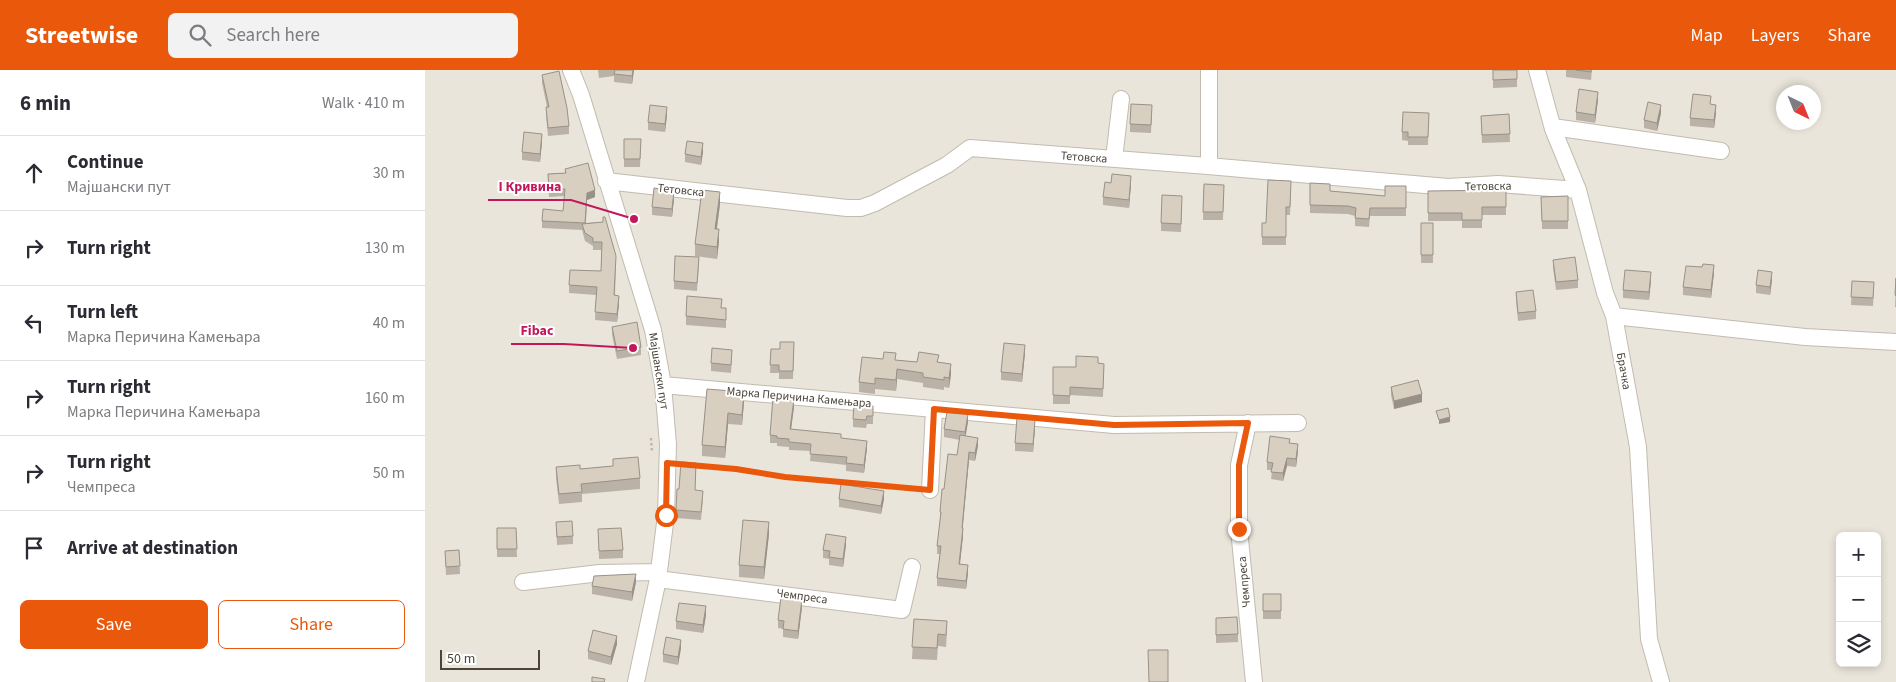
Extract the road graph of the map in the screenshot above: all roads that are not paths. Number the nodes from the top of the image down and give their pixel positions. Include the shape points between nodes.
1 (571, 70) edge
2 (1209, 70) edge
3 (1537, 70) edge
4 (1121, 99) dead end
5 (1553, 127) junction
6 (1721, 151) dead end
7 (1114, 160) junction
8 (1209, 166) junction
9 (606, 181) junction
10 (1578, 190) junction
11 (1614, 316) junction
12 (1896, 342) edge
13 (663, 384) junction
14 (934, 409) junction
15 (1248, 423) junction
16 (1298, 423) dead end
17 (930, 490) road end
18 (912, 567) dead end
19 (658, 575) junction
20 (523, 582) dead end
21 (636, 682) edge
22 (1254, 682) edge
23 (1661, 682) edge

1 - 9 street, Мајшански пут
2 - 8 street
3 - 5 street, Брачка
4 - 7 street
5 - 6 street
5 - 10 street, Брачка
7 - 8 street, Тетовска
7 - 9 street, Тетовска via 970,148 947,165 861,208
8 - 10 street, Тетовска via 1448,186 1498,184
9 - 13 street, Мајшански пут via 653,330
10 - 11 street, Брачка
11 - 12 street via 1805,337
11 - 23 street, Брачка via 1638,447 1649,638
13 - 14 street, Марка Перичина Камењара
13 - 19 street, Мајшански пут via 668,444 666,515
14 - 15 street, Марка Перичина Камењара via 1114,425
14 - 17 street
15 - 16 street, Марка Перичина Камењара
15 - 22 street, Чемпреса via 1239,465 1239,520
18 - 19 street, Чемпреса via 902,610
19 - 20 street via 600,572
19 - 21 street, Мајшански пут

